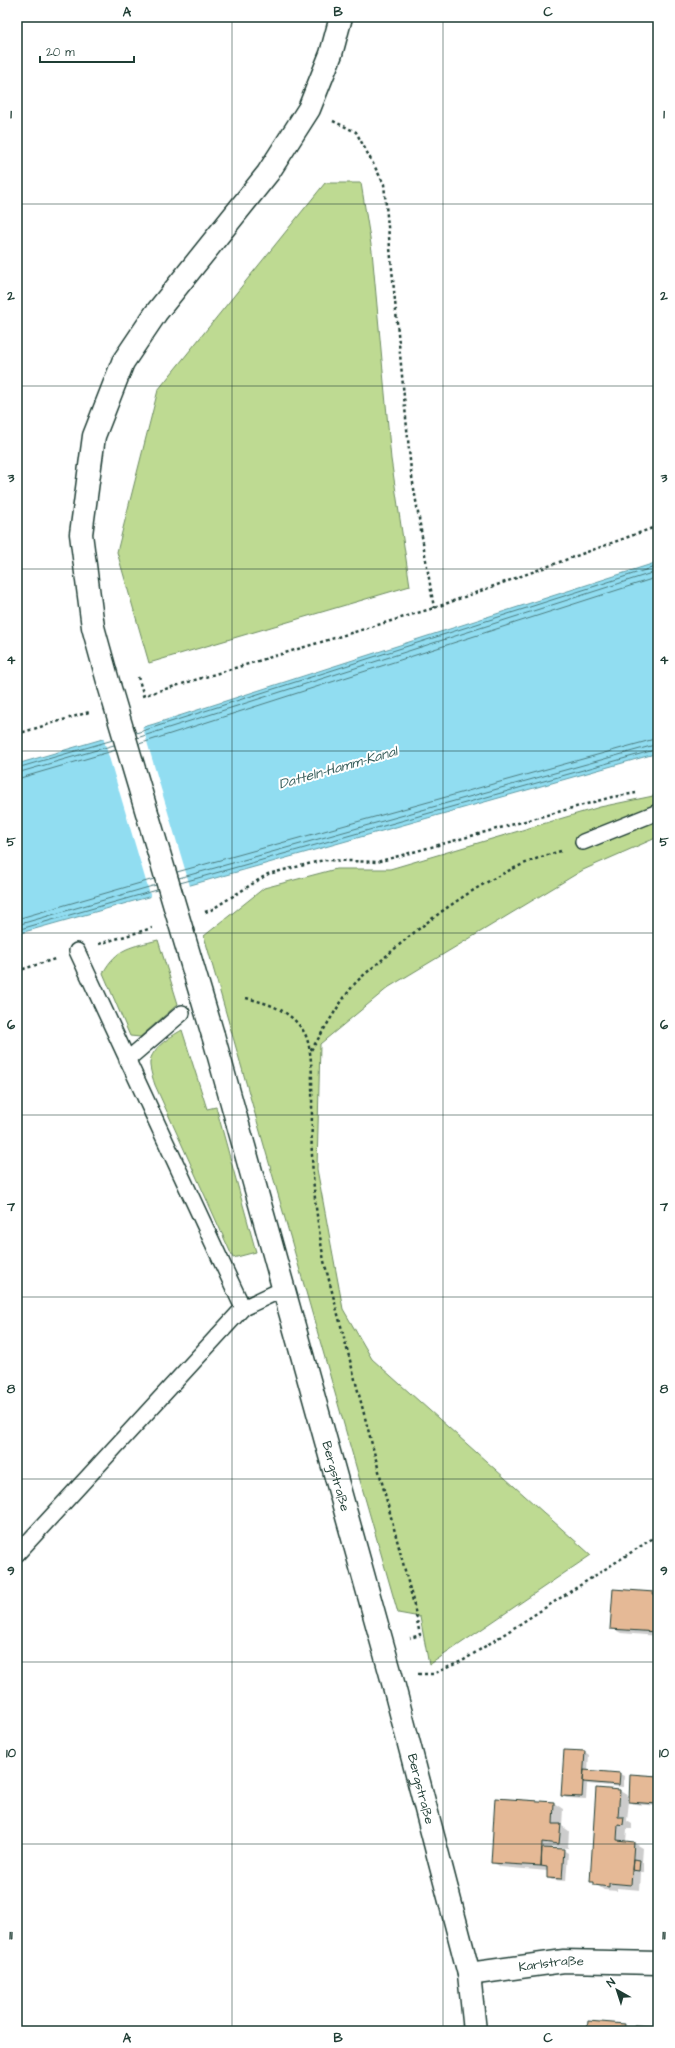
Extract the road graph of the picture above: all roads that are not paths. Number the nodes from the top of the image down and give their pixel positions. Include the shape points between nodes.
1 (341, 17) edge
2 (658, 812) edge
3 (583, 842) road end
4 (77, 951) road end
5 (182, 1013) dead end
6 (127, 1060) junction
7 (283, 1289) junction
8 (243, 1308) junction
9 (17, 1554) edge
10 (658, 1964) edge
11 (469, 1974) junction
12 (475, 2031) edge

1 - 7 street, Bergstraße, bridge via 331,54 308,109 268,173 156,313 123,362 94,436 81,534 93,627 213,1035
2 - 3 lane
4 - 6 lane
5 - 6 lane
6 - 8 lane
7 - 8 lane
7 - 11 street, Bergstraße via 391,1675
8 - 9 lane
10 - 11 street, Karlstraße via 564,1961
11 - 12 street, Bergstraße

